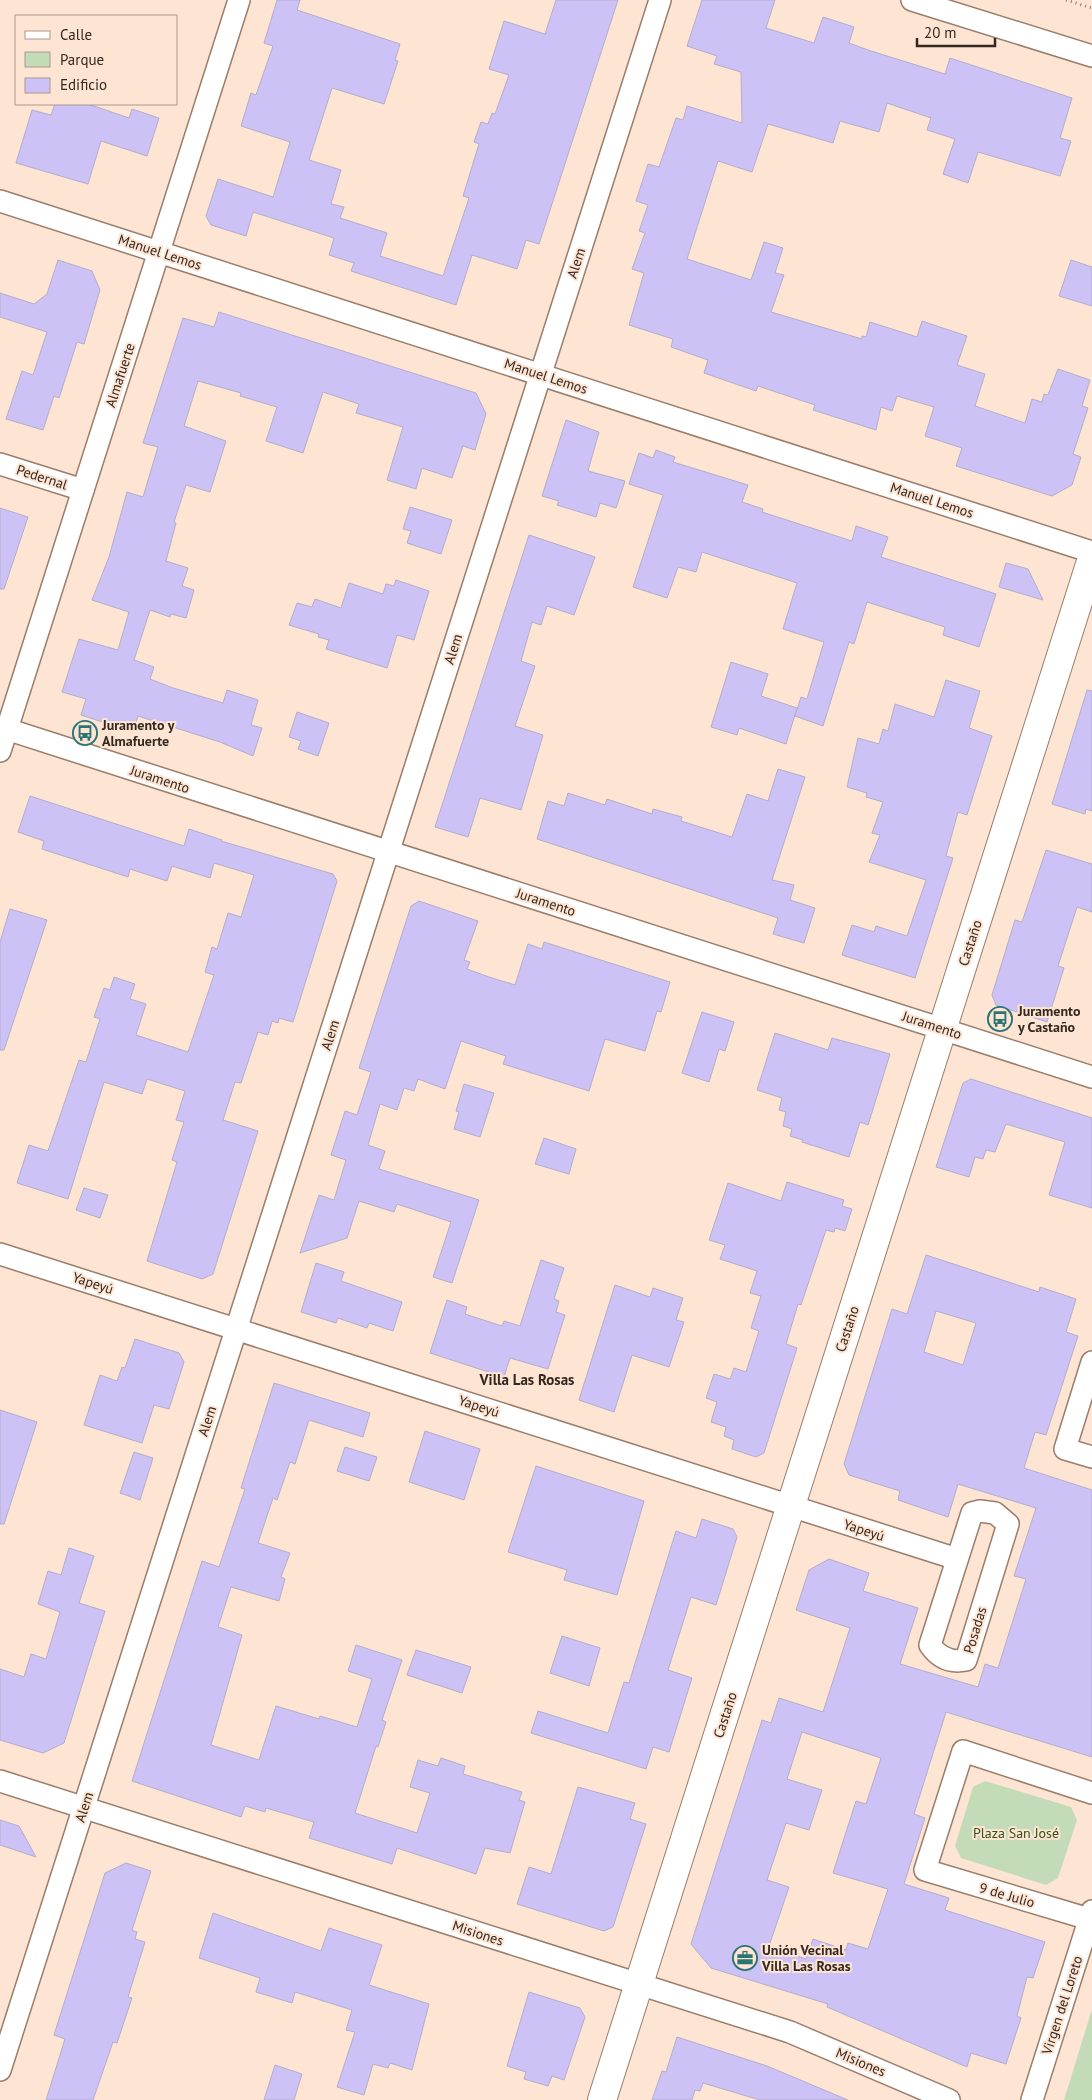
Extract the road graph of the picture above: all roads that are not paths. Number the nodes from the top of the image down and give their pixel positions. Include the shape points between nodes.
1 (240, 0) edge
2 (660, 0) edge
3 (912, 0) edge
4 (1092, 56) edge
5 (0, 201) edge
6 (159, 252) junction
7 (540, 374) junction
8 (0, 464) edge
9 (83, 490) junction
10 (1092, 552) edge
11 (1092, 558) edge
12 (3, 728) edge
13 (0, 751) edge
14 (388, 851) junction
15 (943, 1028) junction
16 (1092, 1077) edge
17 (0, 1254) edge
18 (236, 1329) junction
19 (1092, 1362) edge
20 (1092, 1457) edge
21 (791, 1506) junction
22 (957, 1560) junction
23 (0, 1781) edge
24 (1092, 1792) edge
25 (84, 1807) junction
26 (1090, 1924) edge
27 (639, 1984) junction
28 (0, 2070) edge
29 (602, 2100) edge
30 (949, 2100) edge
31 (1032, 2100) edge

1 - 6 street, Almafuerte
2 - 7 street, Alem
3 - 4 street
5 - 6 street, Manuel Lemos
6 - 7 street, Manuel Lemos
6 - 9 street, Almafuerte
7 - 10 street, Manuel Lemos
7 - 14 street, Alem
8 - 9 street, Pedernal
9 - 12 street, Almafuerte
11 - 15 street, Castaño
12 - 13 street, Almafuerte
12 - 14 street, Juramento
14 - 15 street, Juramento
14 - 18 street, Alem
15 - 16 street, Juramento
15 - 21 street, Castaño
17 - 18 street, Yapeyú
18 - 21 street, Yapeyú
18 - 25 street, Alem
19 - 20 street via 1065,1449
21 - 22 street, Yapeyú
21 - 27 street, Castaño
22 - 22 street, Posadas via 930,1645 942,1657 955,1661 966,1660 1007,1522 990,1511 972,1513
23 - 25 street, Misiones
24 - 26 street, 9 de Julio via 963,1751 924,1870
25 - 27 street, Misiones
25 - 28 street, Alem
26 - 31 street, Virgen del Loreto
27 - 29 street, Castaño
27 - 30 street, Misiones via 790,2032

